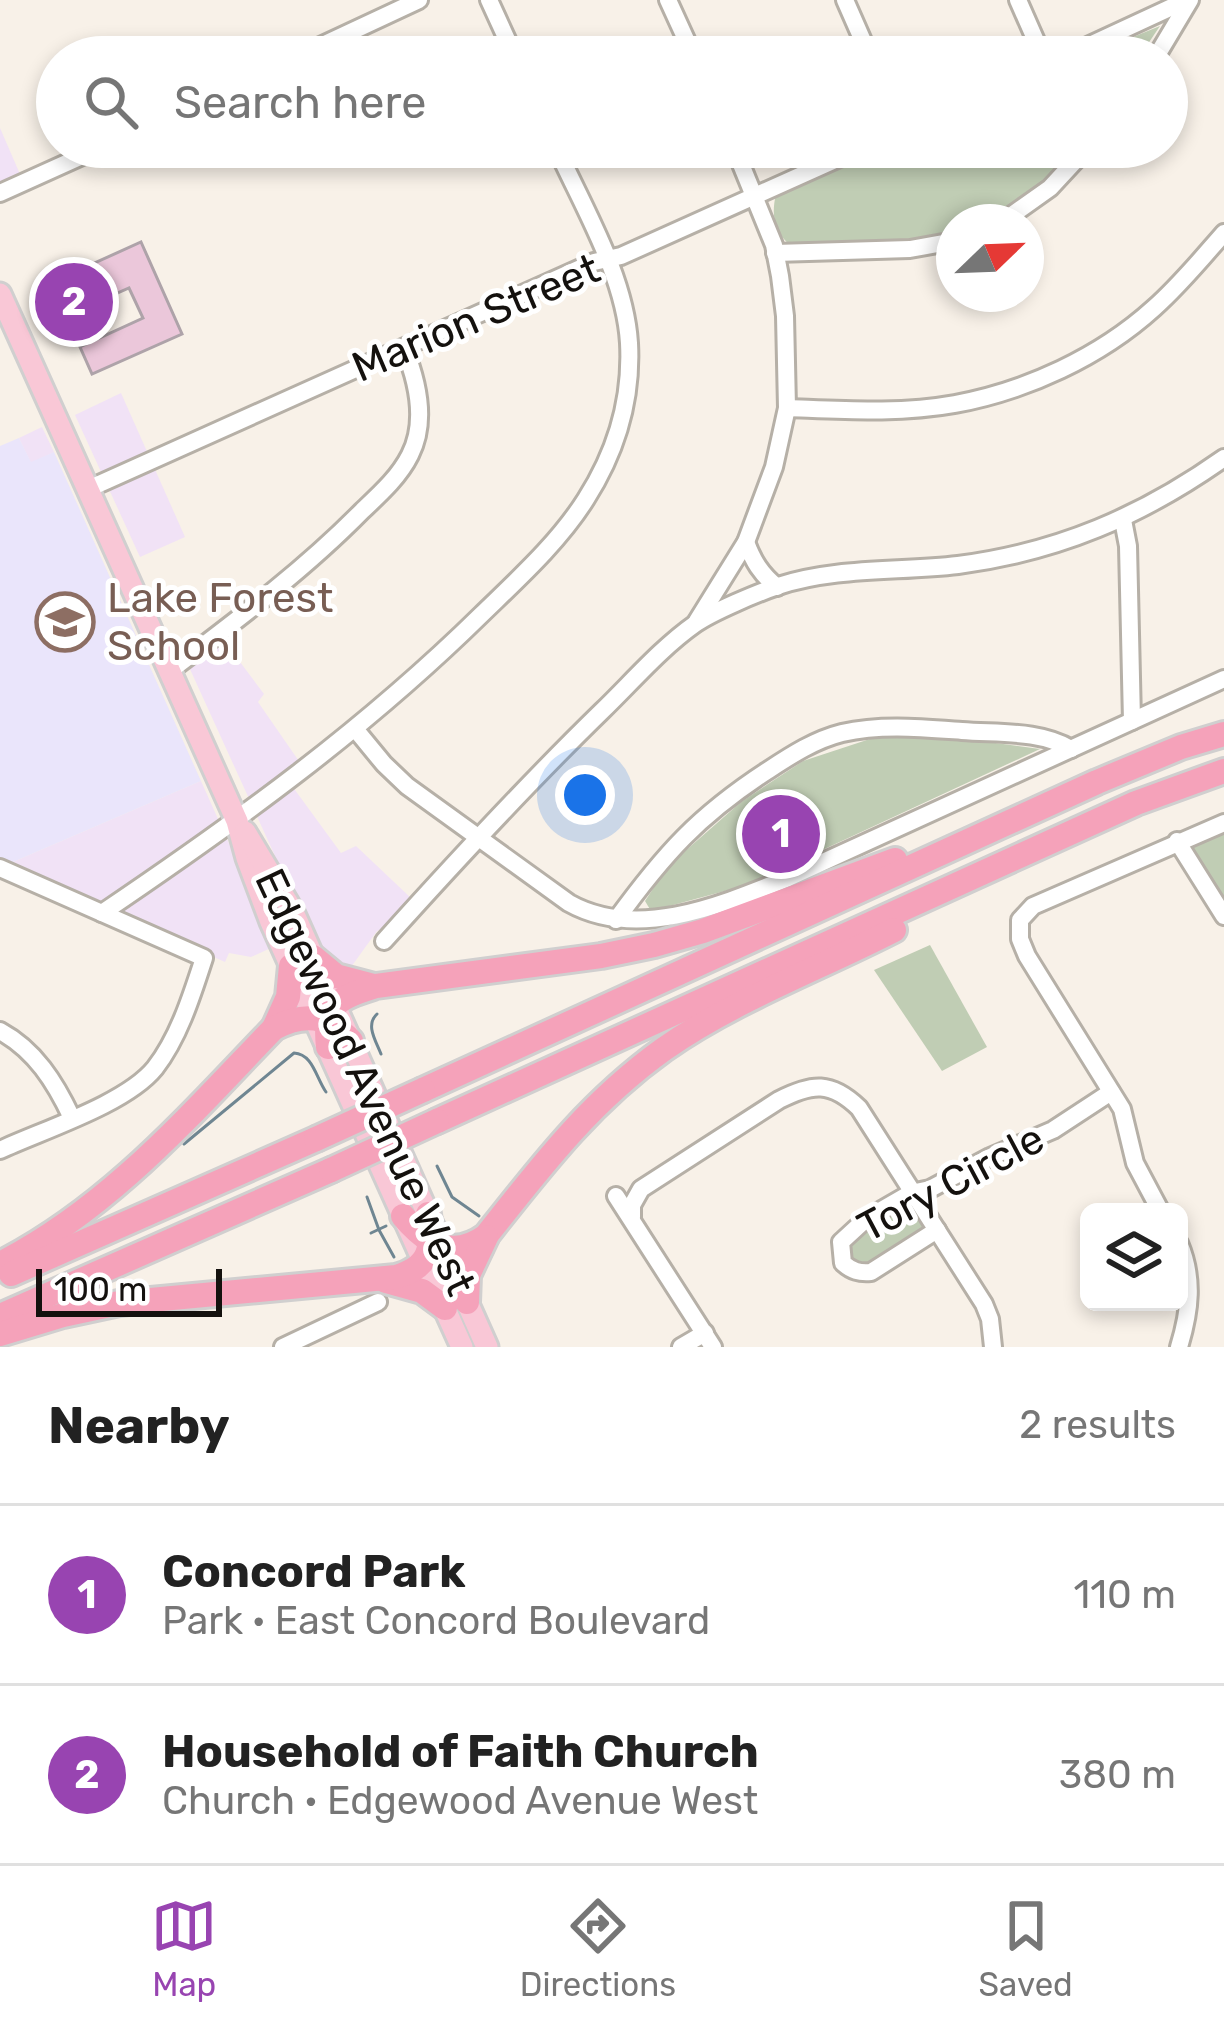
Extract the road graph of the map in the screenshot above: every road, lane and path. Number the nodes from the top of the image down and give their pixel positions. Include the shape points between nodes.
1 (419, 0) edge
2 (489, 0) edge
3 (668, 0) edge
4 (845, 0) edge
5 (1018, 0) edge
6 (1188, 0) edge
7 (342, 36) edge
8 (505, 36) edge
9 (684, 36) edge
10 (861, 36) edge
11 (1034, 36) edge
12 (1110, 36) edge
13 (1168, 36) edge
14 (55, 168) edge
15 (565, 168) edge
16 (743, 168) edge
17 (818, 168) edge
18 (1068, 168) edge
19 (0, 193) edge
20 (756, 196) junction
21 (1026, 204) edge
22 (1224, 232) edge
23 (936, 244) edge
24 (775, 253) junction
25 (607, 260) junction
26 (0, 294) edge
27 (404, 348) junction
28 (788, 408) junction
29 (1224, 458) edge
30 (88, 489) junction
31 (1123, 520) junction
32 (746, 542) junction
33 (777, 587) junction
34 (697, 622) junction
35 (171, 670) junction
36 (1224, 680) edge
37 (1132, 721) junction
38 (356, 730) junction
39 (1224, 734) edge
40 (1071, 749) junction
41 (1224, 771) edge
42 (237, 820) junction
43 (1224, 823) edge
44 (986, 833) junction
45 (478, 836) junction
46 (1177, 842) junction
47 (1000, 864) junction
48 (0, 868) edge
49 (102, 913) junction
50 (1224, 916) edge
51 (616, 920) junction
52 (384, 941) dead end
53 (302, 962) junction
54 (376, 986) junction
55 (331, 1026) junction
56 (274, 1028) junction
57 (0, 1030) edge
58 (1111, 1091) junction
59 (72, 1118) junction
60 (0, 1150) edge
61 (911, 1193) junction
62 (616, 1196) dead end
63 (1156, 1203) edge
64 (416, 1215) joint
65 (632, 1217) junction
66 (937, 1230) junction
67 (486, 1235) junction
68 (432, 1250) junction
69 (0, 1264) edge
70 (1188, 1266) edge
71 (0, 1279) edge
72 (378, 1291) junction
73 (456, 1305) junction
74 (1188, 1305) edge
75 (1187, 1311) edge
76 (0, 1316) edge
77 (0, 1334) edge
78 (709, 1340) edge
79 (285, 1346) edge
80 (462, 1347) edge
81 (488, 1347) edge
82 (681, 1347) edge
83 (993, 1347) edge
84 (1178, 1347) edge

1 - 7 street
2 - 8 street
3 - 9 street
4 - 10 street
5 - 11 street
6 - 12 street
6 - 13 street
14 - 19 street
15 - 25 street
16 - 20 street
17 - 20 street, Marion Street
18 - 21 street
20 - 24 street
20 - 25 street, Marion Street
22 - 28 street via 1153,310 1033,382 953,404
23 - 24 street
24 - 28 street
25 - 27 street, Marion Street
25 - 38 street via 626,315 629,368 621,426 595,482 514,584
26 - 30 main road, Edgewood Avenue West
27 - 30 street, Marion Street
27 - 35 street via 417,389 418,433 395,478 266,598
28 - 32 street
29 - 31 street
30 - 35 main road, Edgewood Avenue West
31 - 33 street via 1000,558
31 - 37 street
32 - 33 street
32 - 34 street
33 - 34 street
34 - 45 street
35 - 42 main road, Edgewood Avenue West
36 - 37 street
37 - 40 street
38 - 42 street
38 - 45 street via 407,786
39 - 44 highway
40 - 51 street via 753,892 660,918
40 - 51 street via 1031,736 909,728 818,741 702,818
41 - 47 highway
42 - 49 street
42 - 53 main road, Edgewood Avenue West via 280,888
43 - 46 street
44 - 54 highway via 654,945
44 - 71 highway, bridge
45 - 51 street via 568,903
45 - 52 street
46 - 50 street
46 - 58 street via 1033,906 1020,920 1027,956
47 - 67 highway via 921,916 664,1049 574,1126
47 - 76 highway, bridge
48 - 49 street
49 - 59 street via 204,958 156,1066 132,1089
53 - 54 highway
53 - 55 main road, Edgewood Avenue West
53 - 56 highway
54 - 55 highway via 343,997
55 - 56 highway via 296,1019
55 - 64 main road, Edgewood Avenue West
56 - 69 highway via 115,1188
57 - 59 street via 44,1069
58 - 61 street, Tory Circle via 1028,1143
58 - 63 street
59 - 60 street
61 - 65 street via 860,1108 817,1086 779,1100 641,1189
61 - 66 street
61 - 66 street, Tory Circle via 849,1232 843,1263 871,1272
62 - 65 street
64 - 68 highway via 413,1228
65 - 78 street
66 - 83 street via 990,1319
67 - 68 highway via 463,1248
67 - 73 highway
68 - 72 highway
68 - 73 main road, Edgewood Avenue West
70 - 74 street
72 - 73 highway via 422,1291
72 - 77 highway via 118,1304
72 - 79 street
73 - 80 main road, Edgewood Avenue West
73 - 81 main road, Edgewood Avenue West
75 - 84 street
78 - 82 street

